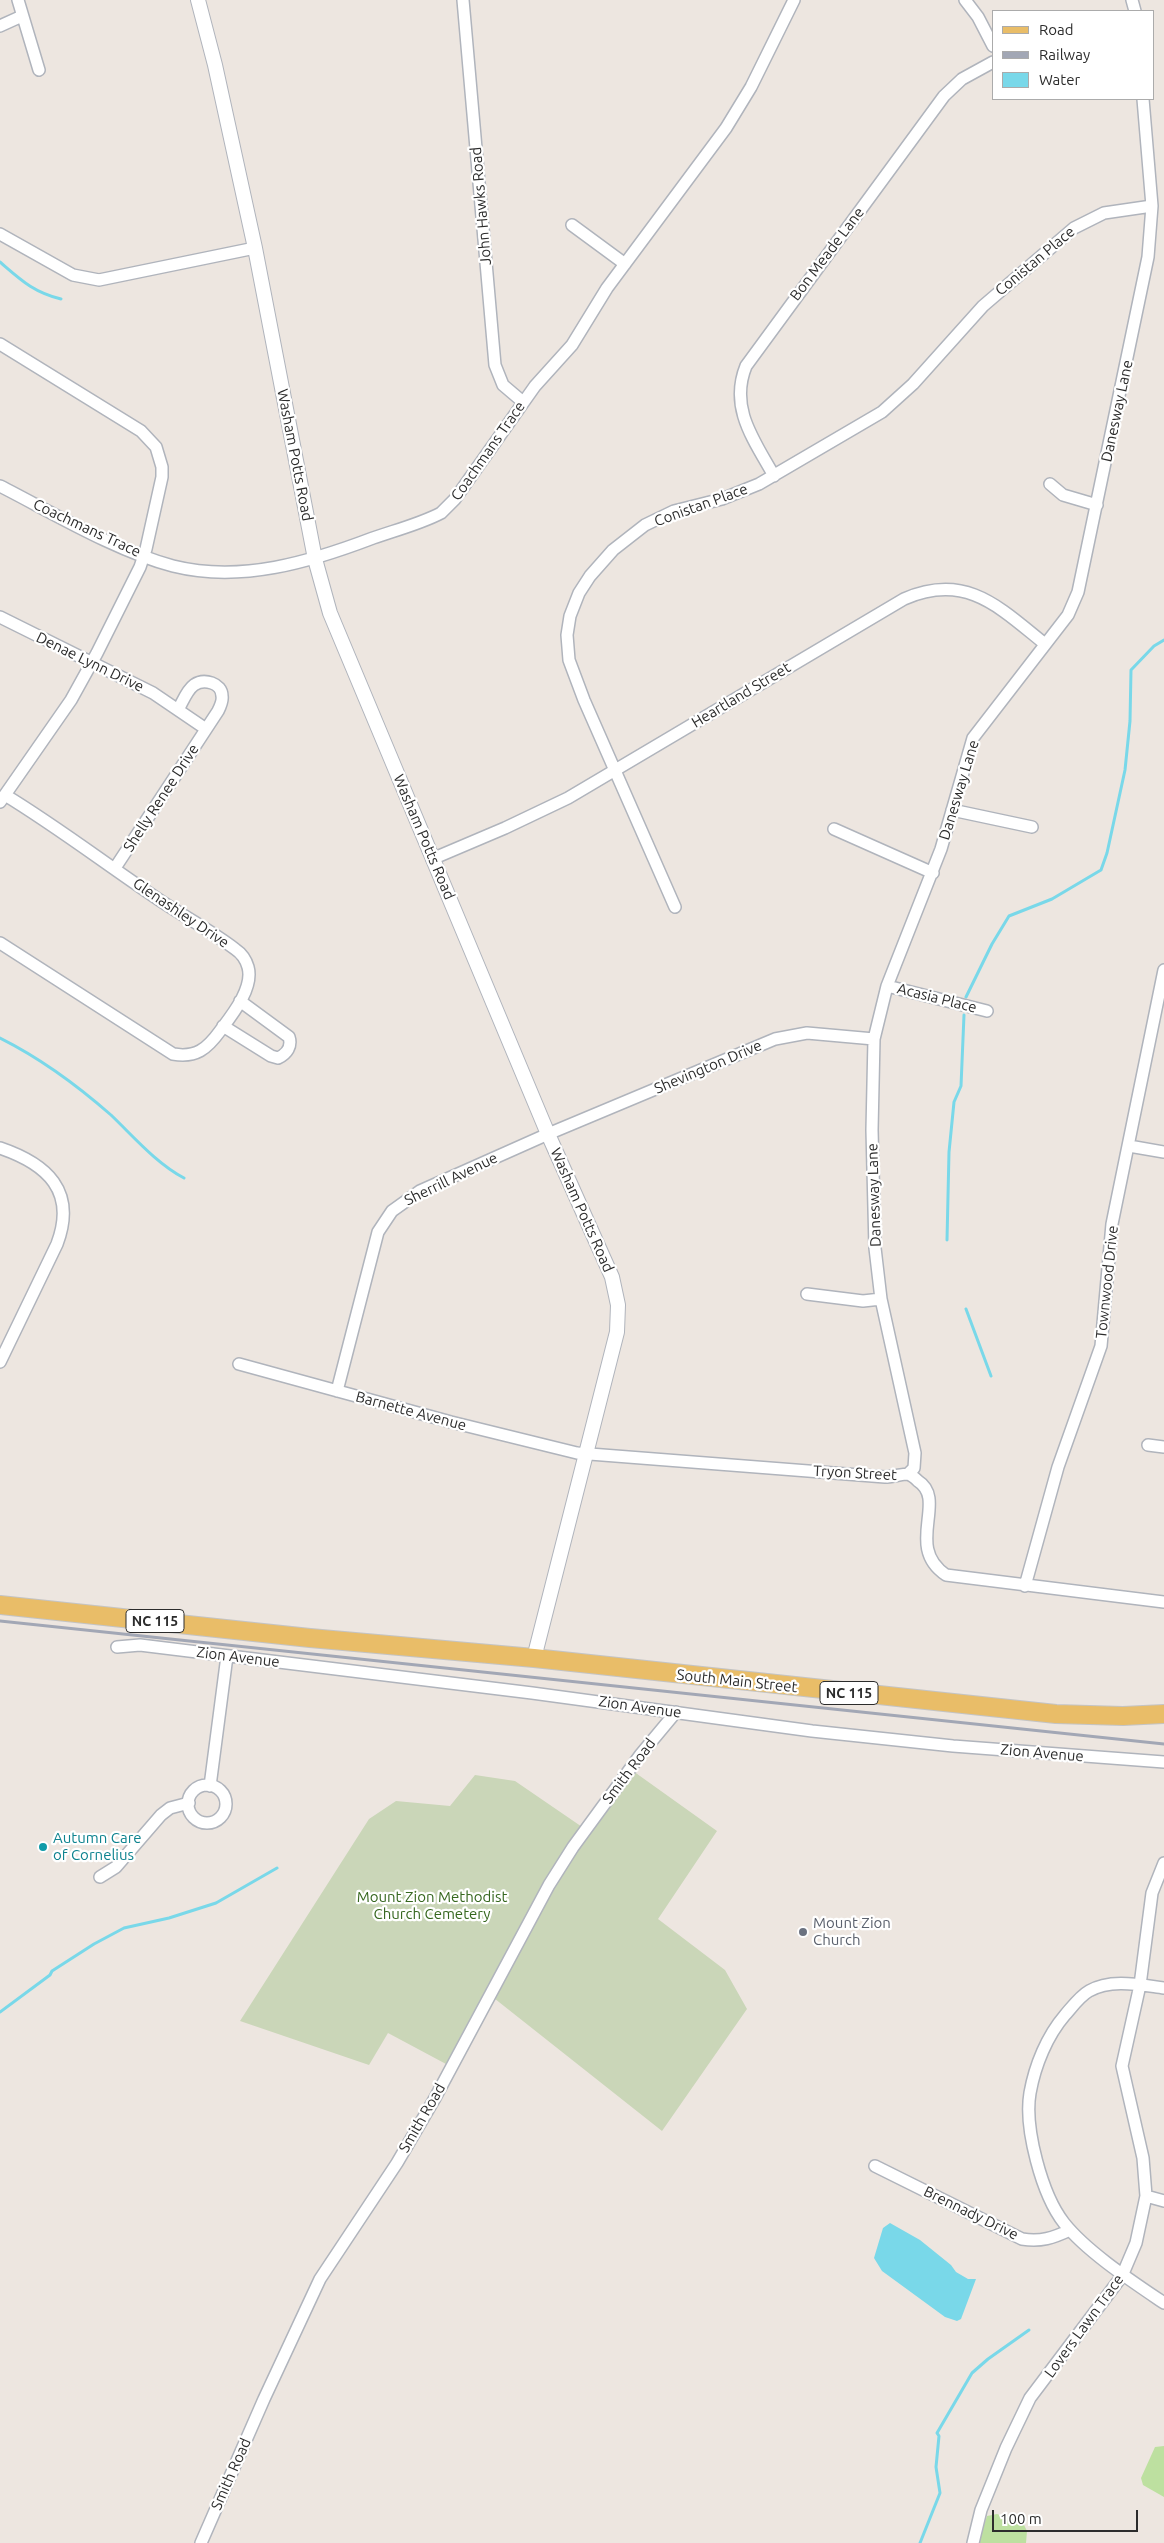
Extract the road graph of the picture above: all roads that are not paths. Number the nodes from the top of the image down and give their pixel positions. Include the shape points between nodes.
1 (18, 0) edge
2 (198, 0) edge
3 (463, 0) edge
4 (794, 0) edge
5 (965, 0) edge
6 (22, 16) junction
7 (0, 26) edge
8 (992, 44) edge
9 (992, 63) edge
10 (39, 70) dead end
11 (1143, 100) edge
12 (1152, 206) junction
13 (572, 225) dead end
14 (0, 234) edge
15 (255, 248) junction
16 (625, 264) junction
17 (0, 344) edge
18 (523, 402) junction
19 (774, 476) junction
20 (1050, 484) dead end
21 (0, 486) edge
22 (1097, 505) junction
23 (144, 556) junction
24 (315, 559) junction
25 (0, 617) edge
26 (1045, 644) junction
27 (92, 663) junction
28 (179, 708) junction
29 (206, 729) junction
30 (615, 770) junction
31 (3, 798) edge
32 (952, 810) junction
33 (1032, 827) dead end
34 (834, 829) dead end
35 (432, 859) junction
36 (115, 868) junction
37 (933, 873) junction
38 (675, 907) dead end
39 (0, 944) edge
40 (1164, 970) edge
41 (887, 986) junction
42 (240, 1002) junction
43 (988, 1011) dead end
44 (223, 1026) junction
45 (874, 1039) junction
46 (548, 1134) junction
47 (1129, 1146) junction
48 (0, 1148) edge
49 (1164, 1152) edge
50 (806, 1294) dead end
51 (881, 1299) junction
52 (0, 1362) edge
53 (239, 1364) dead end
54 (338, 1391) junction
55 (1148, 1445) dead end
56 (1164, 1447) edge
57 (586, 1454) junction
58 (908, 1474) junction
59 (1025, 1586) junction
60 (1164, 1602) edge
61 (0, 1605) edge
62 (117, 1647) dead end
63 (227, 1656) junction
64 (534, 1658) junction
65 (676, 1712) junction
66 (1164, 1714) edge
67 (1164, 1762) edge
68 (210, 1786) junction
69 (189, 1803) junction
70 (1164, 1864) edge
71 (100, 1877) dead end
72 (1140, 1985) junction
73 (1164, 1988) edge
74 (875, 2166) dead end
75 (1146, 2196) junction
76 (1164, 2201) edge
77 (1070, 2230) junction
78 (1122, 2276) junction
79 (1164, 2303) edge
80 (201, 2543) edge
81 (974, 2543) edge

1 - 6 street
2 - 15 street, Washam Potts Road via 216,65
3 - 18 street, John Hawks Road via 496,365 503,385
4 - 16 street, Coachmans Trace via 739,107
5 - 8 street
6 - 7 street
6 - 10 street
9 - 19 street, Bon Meade Lane via 962,79 944,96 746,366 739,391 742,418
11 - 12 street, Danesway Lane
12 - 19 street, Conistan Place via 1104,213 1074,228 983,306 893,403 861,426
12 - 22 street, Danesway Lane via 1144,277
13 - 16 street
14 - 15 street via 73,275 99,280
15 - 24 street, Washam Potts Road
16 - 18 street, Coachmans Trace via 572,345
17 - 23 street via 141,431 156,446 162,477
18 - 24 street, Coachmans Trace via 455,499 441,513
19 - 30 street, Conistan Place via 734,495 674,511 645,526 613,550 579,593 568,626 570,660
20 - 22 street via 1063,496
21 - 23 street, Coachmans Trace
22 - 26 street, Danesway Lane via 1078,592 1068,615
23 - 24 street, Coachmans Trace via 179,567 226,572
23 - 27 street
24 - 35 street, Washam Potts Road via 335,628
25 - 27 street, Denae Lynn Drive
26 - 30 street, Heartland Street via 1000,608 972,593 942,588 920,592
26 - 32 street, Danesway Lane via 973,738
27 - 28 street, Denae Lynn Drive
27 - 31 street via 71,700
28 - 29 street, Denae Lynn Drive
28 - 29 street via 193,686 200,682 218,686 222,699
29 - 36 street, Shelly Renee Drive
30 - 35 street, Heartland Street via 530,817
30 - 38 street, Conistan Place
31 - 36 street, Glenashley Drive
32 - 33 street
32 - 37 street, Danesway Lane
34 - 37 street
35 - 46 street, Washam Potts Road
36 - 42 street, Glenashley Drive via 237,950 248,968 249,982
37 - 41 street, Danesway Lane
39 - 44 street, Glenashley Drive via 173,1054 198,1053 208,1047
40 - 47 street, Townwood Drive
41 - 43 street, Acasia Place
41 - 45 street, Danesway Lane
42 - 44 street, Glenashley Drive
42 - 44 street via 289,1036 288,1050 278,1058 271,1056
45 - 46 street, Shevington Drive via 807,1033 775,1039
45 - 51 street, Danesway Lane via 874,1218
46 - 54 street, Sherrill Avenue via 420,1191 401,1203 385,1220 375,1241
46 - 57 street, Washam Potts Road via 612,1277 618,1305 616,1332
47 - 49 street
47 - 59 street, Townwood Drive via 1112,1224 1101,1346 1058,1467
48 - 52 street via 27,1158 49,1175 58,1187 64,1212 57,1244
50 - 51 street via 863,1301
51 - 58 street, Danesway Lane via 915,1453 914,1468
53 - 54 street, Barnette Avenue
54 - 57 street, Barnette Avenue
55 - 56 street
57 - 58 street, Tryon Street via 885,1477
57 - 64 street, Washam Potts Road
58 - 59 street, Tryon Street via 928,1492 926,1545 931,1562 938,1569 952,1577
59 - 60 street, Tryon Street
61 - 64 main road, South Main Street / NC 115
62 - 63 street, Zion Avenue via 140,1645
63 - 65 street, Zion Avenue
63 - 68 street
64 - 66 main road, South Main Street / NC 115 via 1056,1714
65 - 67 street, Zion Avenue via 874,1738
65 - 80 street, Smith Road via 572,1847 435,2098 397,2163 320,2280
68 - 69 street via 196,1790
68 - 69 street via 220,1790 226,1801 220,1818 209,1823 198,1820 190,1812
69 - 71 street via 170,1808 161,1815 116,1867
70 - 72 street, Lovers Lawn Trace via 1149,1907
72 - 73 street
72 - 75 street, Lovers Lawn Trace via 1122,2066 1143,2158
72 - 77 street via 1128,1983 1090,1990 1054,2027 1041,2054 1030,2095 1037,2167 1052,2205
74 - 77 street, Brennady Drive via 1022,2239 1037,2242
75 - 76 street
75 - 78 street, Lovers Lawn Trace via 1136,2243
77 - 78 street
78 - 79 street
78 - 81 street, Lovers Lawn Trace via 1030,2398 981,2510

